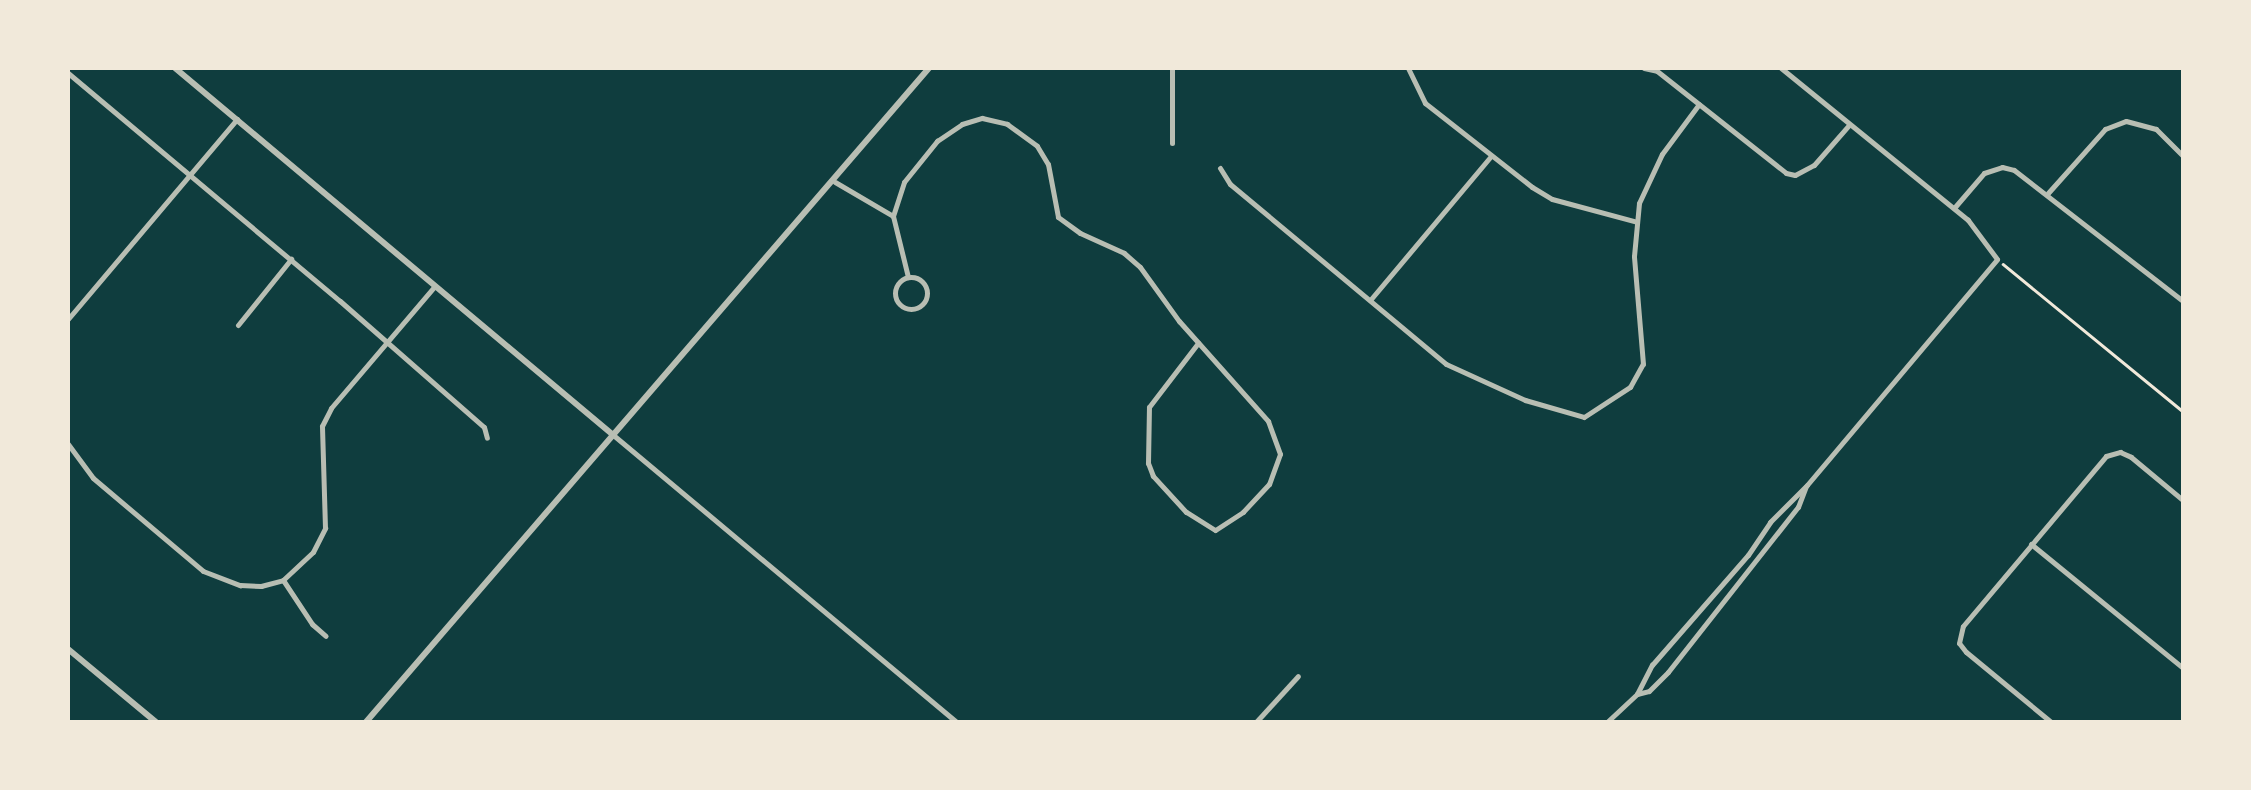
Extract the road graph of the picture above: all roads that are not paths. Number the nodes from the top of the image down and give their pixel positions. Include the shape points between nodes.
1 (175, 68) edge
2 (929, 68) edge
3 (1172, 68) edge
4 (1408, 68) edge
5 (1644, 68) edge
6 (1781, 68) edge
7 (68, 72) edge
8 (1699, 104) junction
9 (237, 120) junction
10 (1848, 126) junction
11 (1172, 143) dead end
12 (1491, 156) junction
13 (2184, 157) edge
14 (1220, 168) dead end
15 (191, 174) junction
16 (835, 182) junction
17 (2048, 193) junction
18 (1954, 208) junction
19 (893, 216) junction
20 (1637, 222) junction
21 (291, 259) junction
22 (908, 278) junction
23 (435, 286) junction
24 (1370, 300) junction
25 (2184, 302) edge
26 (68, 319) edge
27 (238, 324) dead end
28 (386, 342) junction
29 (1198, 344) junction
30 (612, 434) junction
31 (487, 438) dead end
32 (68, 444) edge
33 (1806, 485) junction
34 (2184, 501) edge
35 (2032, 544) junction
36 (1750, 551) junction
37 (1758, 558) junction
38 (283, 580) junction
39 (326, 636) dead end
40 (1674, 638) junction
41 (68, 648) edge
42 (1686, 648) junction
43 (2184, 669) edge
44 (1298, 676) dead end
45 (1638, 694) junction
46 (1617, 720) edge
47 (156, 722) edge
48 (366, 722) edge
49 (957, 722) edge
50 (1256, 722) edge
51 (1607, 722) edge
52 (2051, 722) edge

1 - 9 street
2 - 16 street
3 - 11 street
4 - 12 street via 1426,103
5 - 8 street
6 - 10 street
7 - 15 street
8 - 10 street via 1794,176 1814,165
8 - 20 street via 1662,154
9 - 15 street
9 - 23 street
10 - 18 street
12 - 20 street via 1552,199
12 - 24 street
13 - 17 street via 2156,128 2126,121 2104,129
14 - 24 street via 1230,184
15 - 21 street
15 - 26 street
16 - 19 street
16 - 30 street
17 - 18 street via 2002,168 1984,173
17 - 25 street
18 - 33 street via 1997,259
19 - 22 street
19 - 29 street via 904,182 945,134 982,118 1006,124 1026,135 1048,164 1058,217 1140,267
20 - 24 street via 1643,364 1630,387 1584,418 1446,364
21 - 27 street
21 - 28 street
22 - 22 street via 895,296 911,309 923,303 926,288
23 - 28 street
23 - 30 street
28 - 31 street via 484,427
28 - 38 street via 322,426 325,528 313,552
29 - 29 street via 1268,421 1280,454 1269,484 1216,530 1186,512 1148,463 1150,407
30 - 48 street
30 - 49 street
32 - 38 street via 93,478 203,571 240,585
33 - 36 street
33 - 37 street
34 - 35 street via 2131,458 2112,453
35 - 43 street
35 - 52 street via 1963,626 1959,643
36 - 37 street
36 - 40 street
37 - 42 street
38 - 39 street
40 - 42 street
40 - 45 street
41 - 47 street
42 - 45 street via 1649,691
44 - 50 street
45 - 46 street
46 - 51 street

